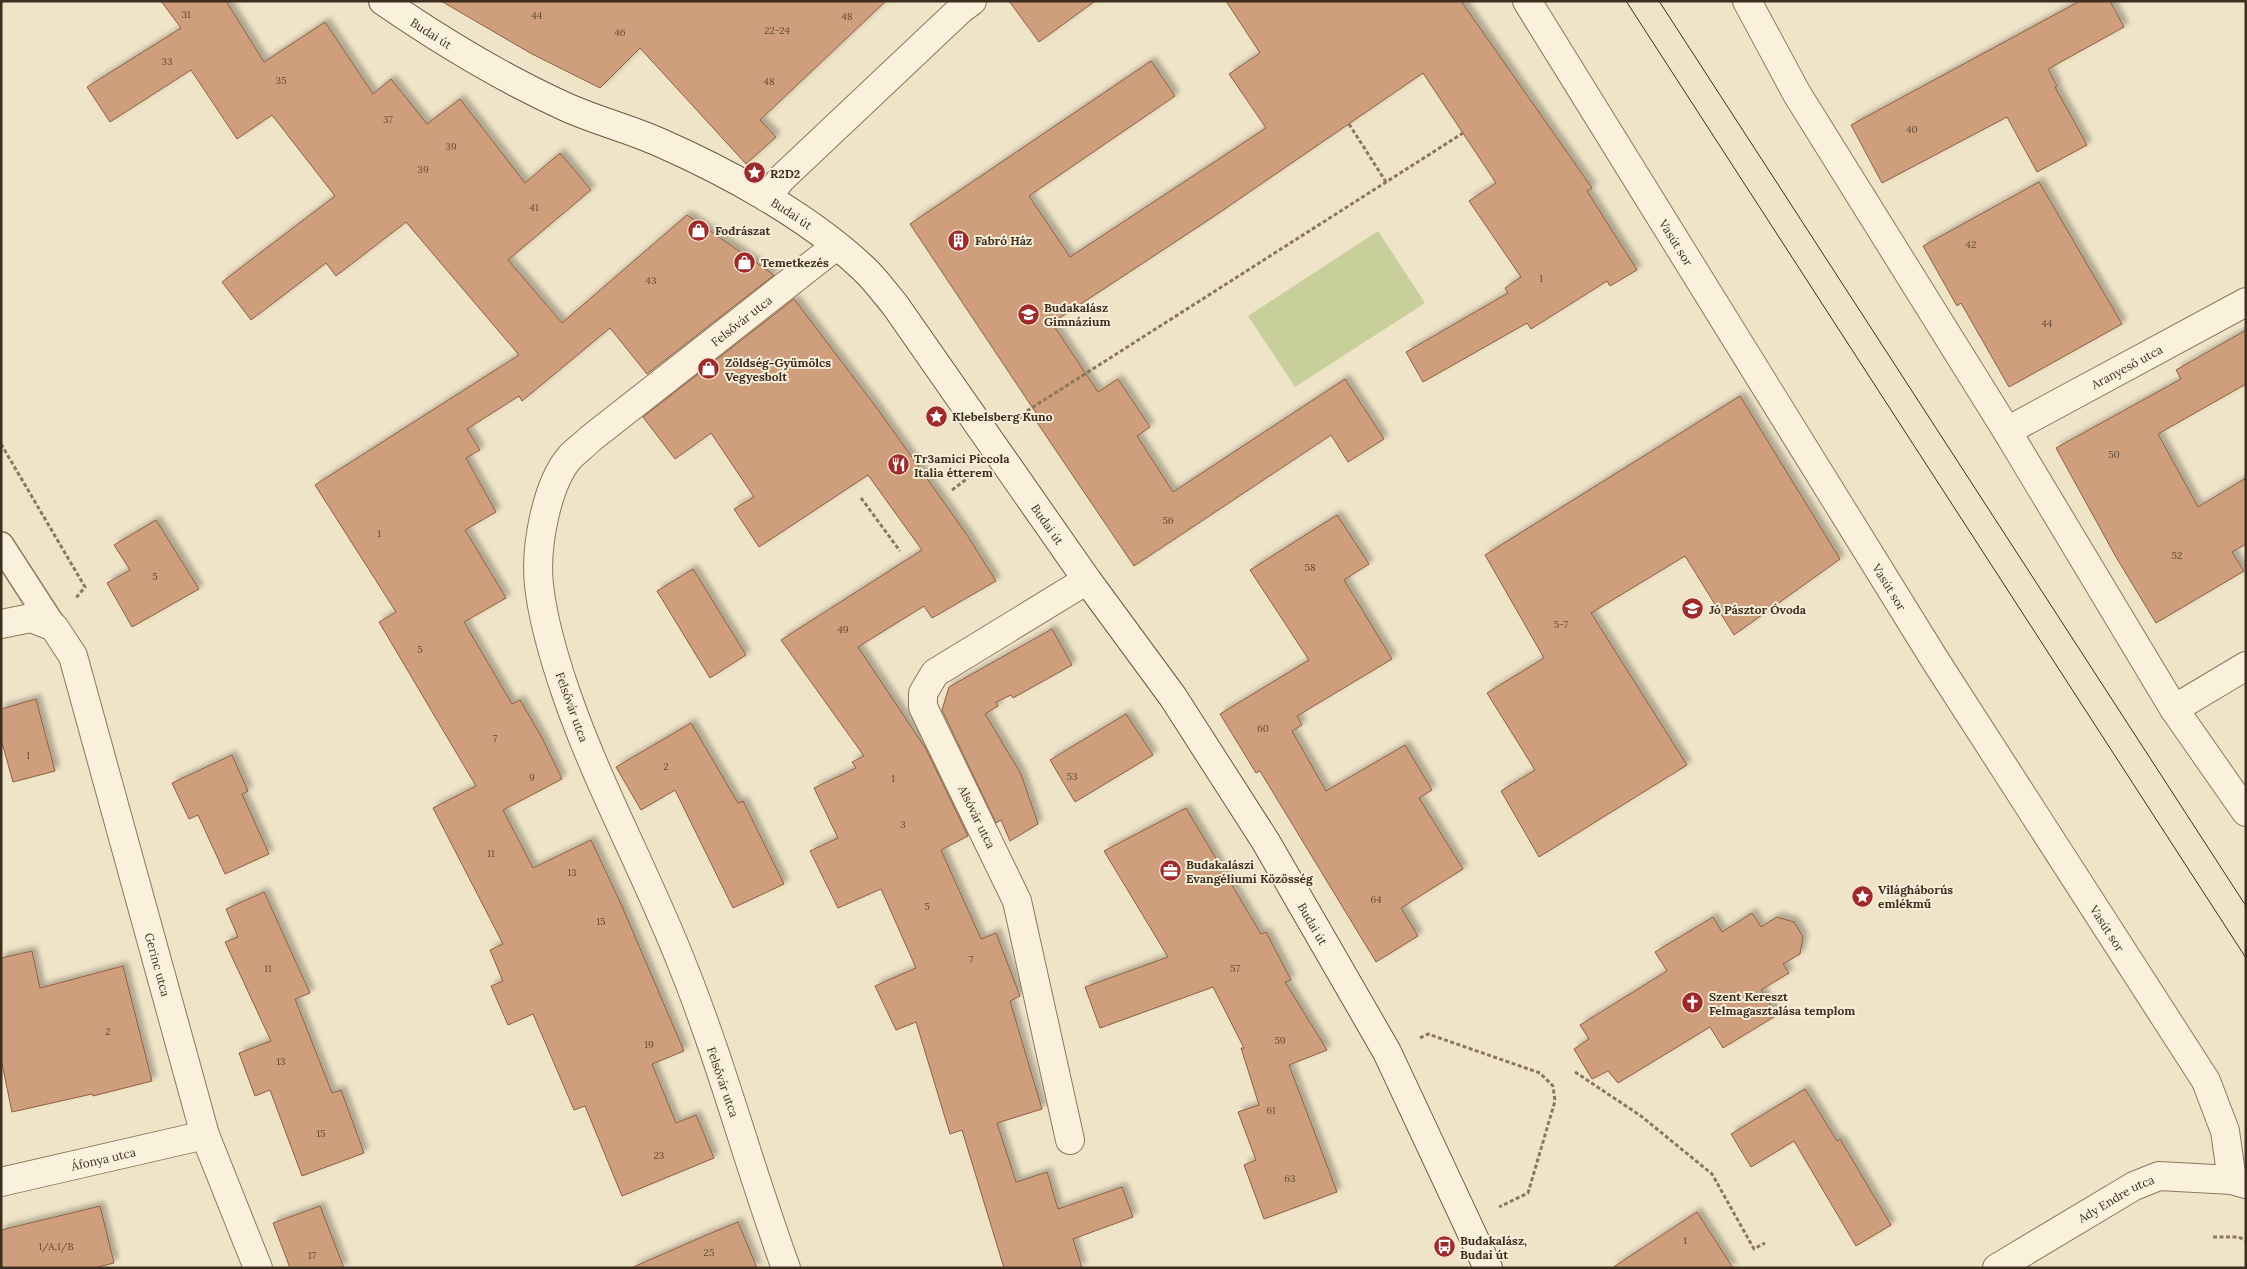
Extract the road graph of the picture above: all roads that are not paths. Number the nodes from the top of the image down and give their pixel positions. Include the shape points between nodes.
1 (383, 1) edge
2 (1526, 1) edge
3 (1747, 1) edge
4 (962, 4) edge
5 (767, 198) junction
6 (836, 246) junction
7 (2246, 302) edge
8 (2007, 431) junction
9 (1, 544) edge
10 (1087, 580) junction
11 (1, 624) edge
12 (54, 626) junction
13 (2246, 666) edge
14 (2174, 709) junction
15 (2246, 812) edge
16 (205, 1135) junction
17 (1070, 1140) dead end
18 (1, 1182) edge
19 (2239, 1182) edge
20 (258, 1268) edge
21 (786, 1268) edge
22 (1488, 1268) edge
23 (1997, 1268) edge

1 - 5 street, Budai út via 452,46 529,90 662,143
2 - 19 street, Vasút sor via 1925,643 2206,1081 2225,1131
3 - 8 street via 1797,94
4 - 5 street via 781,179
5 - 6 street, Budai út
6 - 10 street, Budai út via 864,269 895,305
6 - 21 street, Felsővár utca via 570,458 557,478 549,502 540,554 539,583 544,614 552,651 576,721 682,964
7 - 8 street, Aranyeső utca
8 - 14 street
9 - 12 lane
10 - 17 street, Alsóvár utca via 935,673 924,693 923,707 1017,901
10 - 22 street, Budai út via 1173,697 1261,834 1387,1052
11 - 12 street via 31,618
12 - 16 street, Gerinc utca via 73,656
13 - 14 street
14 - 15 street
16 - 18 street, Áfonya utca
16 - 20 street, Gerinc utca
19 - 23 street, Ady Endre utca via 2159,1176 2134,1186

